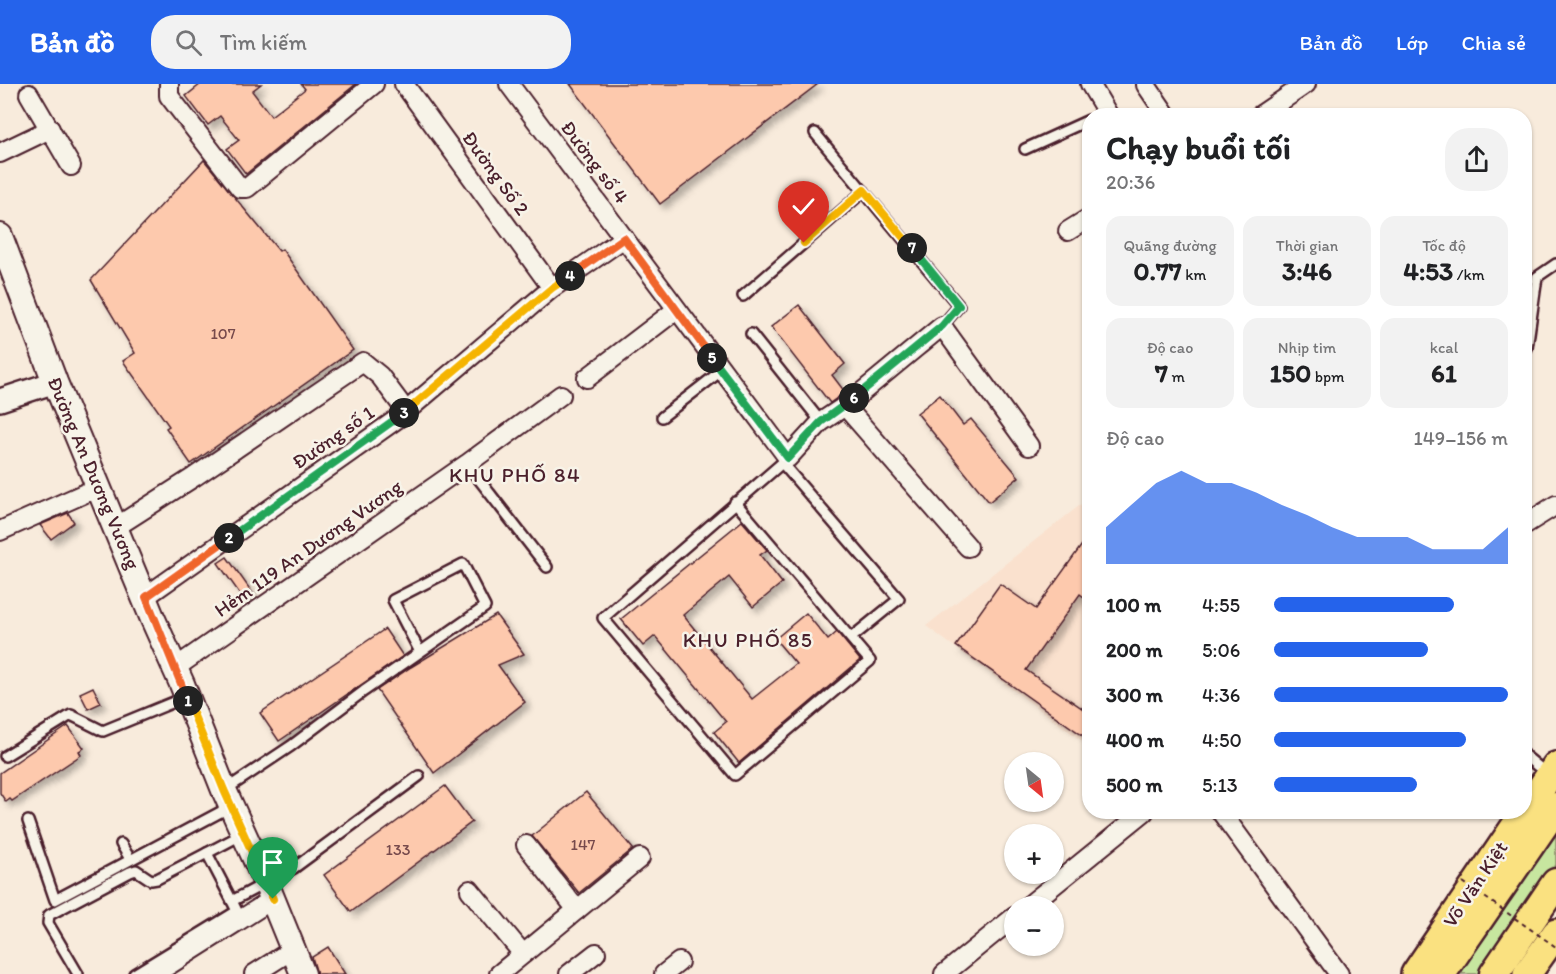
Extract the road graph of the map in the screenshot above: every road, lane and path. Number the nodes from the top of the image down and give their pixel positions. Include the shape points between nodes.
1 (169, 84) edge
2 (374, 84) edge
3 (404, 84) edge
4 (509, 84) edge
5 (1090, 84) edge
6 (1306, 84) edge
7 (1146, 85) edge
8 (29, 94) dead end
9 (1102, 108) edge
10 (1162, 108) edge
11 (1271, 108) edge
12 (1082, 123) edge
13 (50, 129) junction
14 (816, 133) dead end
15 (1025, 149) dead end
16 (0, 153) edge
17 (71, 166) dead end
18 (864, 190) junction
19 (1082, 222) edge
20 (1068, 231) dead end
21 (0, 236) edge
22 (624, 238) junction
23 (1556, 264) edge
24 (552, 288) junction
25 (743, 296) dead end
26 (676, 310) junction
27 (1532, 312) edge
28 (942, 326) junction
29 (751, 334) dead end
30 (722, 371) junction
31 (587, 378) dead end
32 (55, 382) junction
33 (561, 394) dead end
34 (0, 400) edge
35 (845, 405) junction
36 (406, 411) junction
37 (662, 417) dead end
38 (821, 422) junction
39 (1029, 446) dead end
40 (785, 461) junction
41 (467, 464) junction
42 (99, 487) junction
43 (735, 502) junction
44 (1556, 505) edge
45 (1532, 520) edge
46 (116, 527) junction
47 (0, 531) edge
48 (968, 546) dead end
49 (547, 567) dead end
50 (146, 597) junction
51 (850, 638) junction
52 (420, 652) junction
53 (176, 668) junction
54 (186, 697) junction
55 (5, 756) dead end
56 (1532, 759) edge
57 (1553, 771) edge
58 (419, 776) dead end
59 (228, 798) junction
60 (1532, 802) edge
61 (1556, 807) edge
62 (1135, 819) edge
63 (1226, 819) edge
64 (1520, 819) edge
65 (28, 821) dead end
66 (245, 834) junction
67 (121, 844) dead end
68 (526, 845) dead end
69 (207, 853) junction
70 (640, 858) dead end
71 (130, 859) junction
72 (1463, 882) dead end
73 (1556, 883) edge
74 (470, 890) dead end
75 (269, 891) junction
76 (1040, 896) edge
77 (231, 901) junction
78 (577, 910) junction
79 (1004, 925) edge
80 (1556, 933) edge
81 (1556, 947) edge
82 (292, 950) junction
83 (523, 954) junction
84 (596, 954) dead end
85 (679, 962) dead end
86 (78, 974) edge
87 (134, 974) edge
88 (155, 974) edge
89 (254, 974) edge
90 (303, 974) edge
91 (499, 974) edge
92 (569, 974) edge
93 (664, 974) edge
94 (944, 974) edge
95 (1339, 974) edge
96 (1415, 974) edge
97 (1441, 974) edge
98 (1494, 974) edge
99 (1527, 974) edge

1 - 2 street via 169,96 240,188 247,188
3 - 24 street, Đường Số 2
4 - 22 street, Đường số 4
5 - 9 street
6 - 11 street
7 - 10 street
8 - 13 street
12 - 15 lane
13 - 16 street
13 - 17 street
14 - 18 lane
18 - 25 lane
18 - 28 lane via 959,306
19 - 20 street
21 - 32 main road, Đường An Dương Vương
22 - 24 street, Đường số 1
22 - 26 street, Đường số 4
23 - 27 lane via 1537,277
24 - 36 street, Đường số 1
26 - 30 street, Đường số 4
26 - 31 street
28 - 35 street
28 - 39 street
29 - 38 lane
30 - 37 lane
30 - 40 street, Đường số 4
32 - 34 street
32 - 42 main road, Đường An Dương Vương
33 - 41 street, Hẻm 119 An Dương Vương
35 - 38 street
35 - 48 street
36 - 46 street via 380,376 363,362
36 - 50 street, Đường số 1
38 - 40 street
40 - 43 lane
40 - 51 lane via 899,599
41 - 49 lane
41 - 53 street, Hẻm 119 An Dương Vương
42 - 46 main road, Đường An Dương Vương
42 - 47 street
43 - 51 lane
43 - 51 lane via 603,618 735,775 870,661
44 - 45 street
46 - 50 main road, Đường An Dương Vương
50 - 53 main road, Đường An Dương Vương
52 - 52 lane via 393,600 463,564 485,607
52 - 59 lane via 291,746
53 - 54 main road, Đường An Dương Vương
54 - 55 lane via 103,731 71,715
54 - 59 main road, Đường An Dương Vương
56 - 57 lane
57 - 60 main road, Võ Văn Kiệt
58 - 75 lane via 294,868
59 - 66 main road, Đường An Dương Vương
59 - 71 lane
61 - 97 highway, Võ Văn Kiệt
62 - 76 street
63 - 95 street
64 - 96 main road, Võ Văn Kiệt
65 - 71 lane via 55,900
66 - 69 lane
66 - 75 main road, Đường An Dương Vương
67 - 71 lane
68 - 78 street
69 - 77 lane
69 - 86 lane via 157,879 151,880 136,870 49,915 48,923
70 - 78 street
72 - 81 path, bridge
73 - 98 highway
74 - 83 street
75 - 77 lane
75 - 82 main road, Đường An Dương Vương
75 - 88 street
77 - 87 lane via 237,911
78 - 83 street
79 - 94 street
80 - 99 main road
82 - 89 street
82 - 90 main road, Đường An Dương Vương
83 - 91 street
84 - 92 street
85 - 93 street

